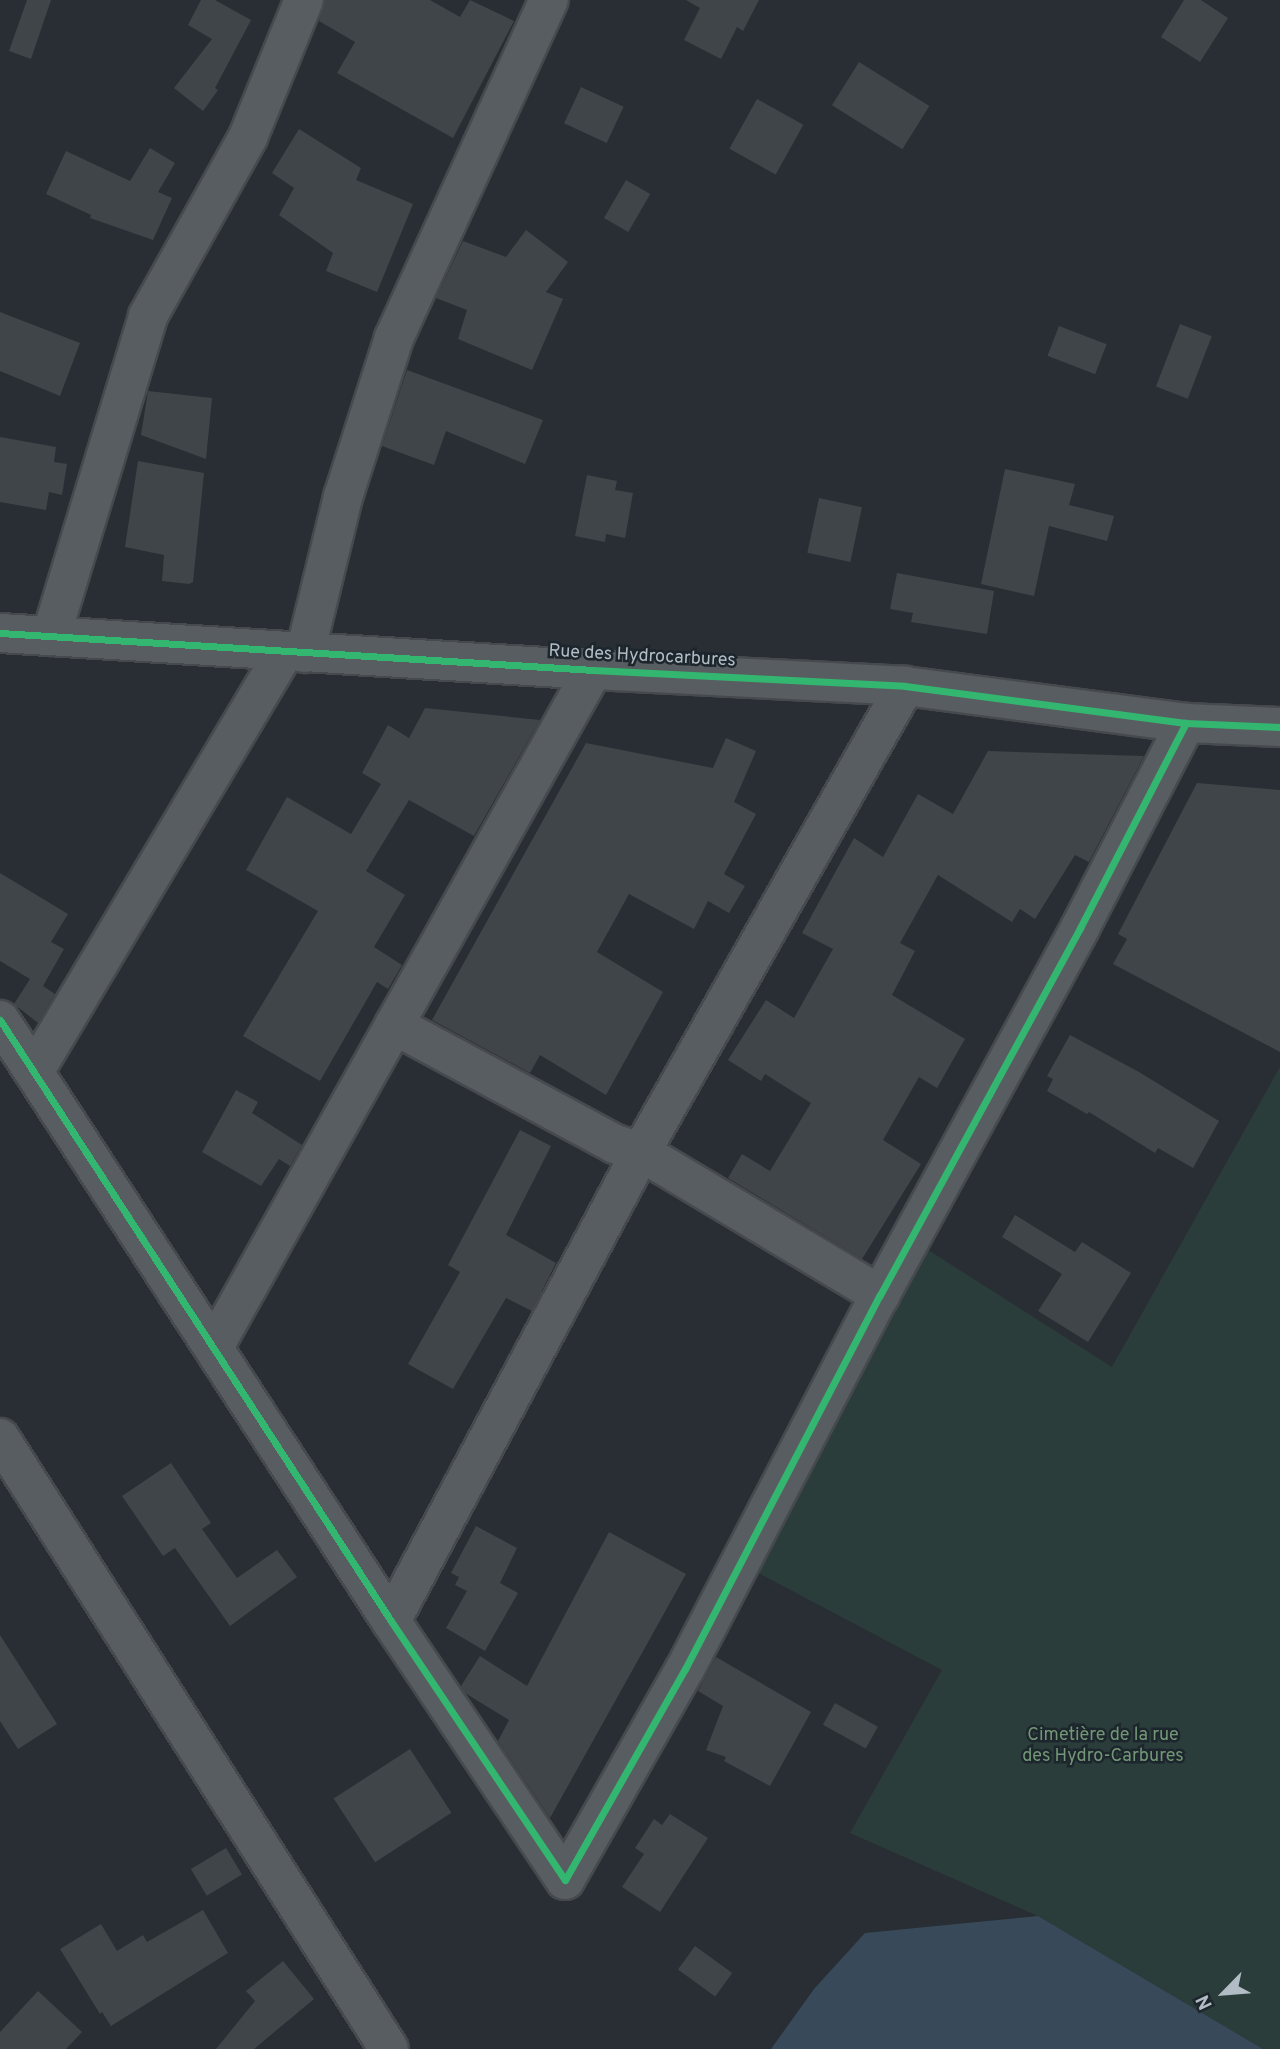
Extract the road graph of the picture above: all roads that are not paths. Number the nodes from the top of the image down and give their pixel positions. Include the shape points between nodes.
1 (304, 0) edge
2 (549, 0) edge
3 (0, 633) edge
4 (51, 636) junction
5 (294, 652) junction
6 (593, 670) junction
7 (905, 686) junction
8 (1186, 723) junction
9 (1280, 727) edge
10 (0, 1020) edge
11 (394, 1025) junction
12 (34, 1072) junction
13 (641, 1152) junction
14 (880, 1295) junction
15 (214, 1347) junction
16 (0, 1438) edge
17 (391, 1621) junction
18 (389, 2049) edge

1 - 4 street via 247,137 148,316
2 - 5 street via 394,338
3 - 4 street, Rue des Hydrocarbures
4 - 5 street, Rue des Hydrocarbures
5 - 6 street, Rue des Hydrocarbures
5 - 12 street
6 - 7 street, Rue des Hydrocarbures
6 - 11 street
7 - 8 street, Rue des Hydrocarbures
7 - 13 street
8 - 9 street, Rue des Hydrocarbures
8 - 14 street
10 - 12 street
11 - 13 street via 615,1144
11 - 15 street
12 - 15 street
13 - 14 street
13 - 17 street
14 - 17 street via 685,1669 565,1880
15 - 17 street
16 - 18 street

